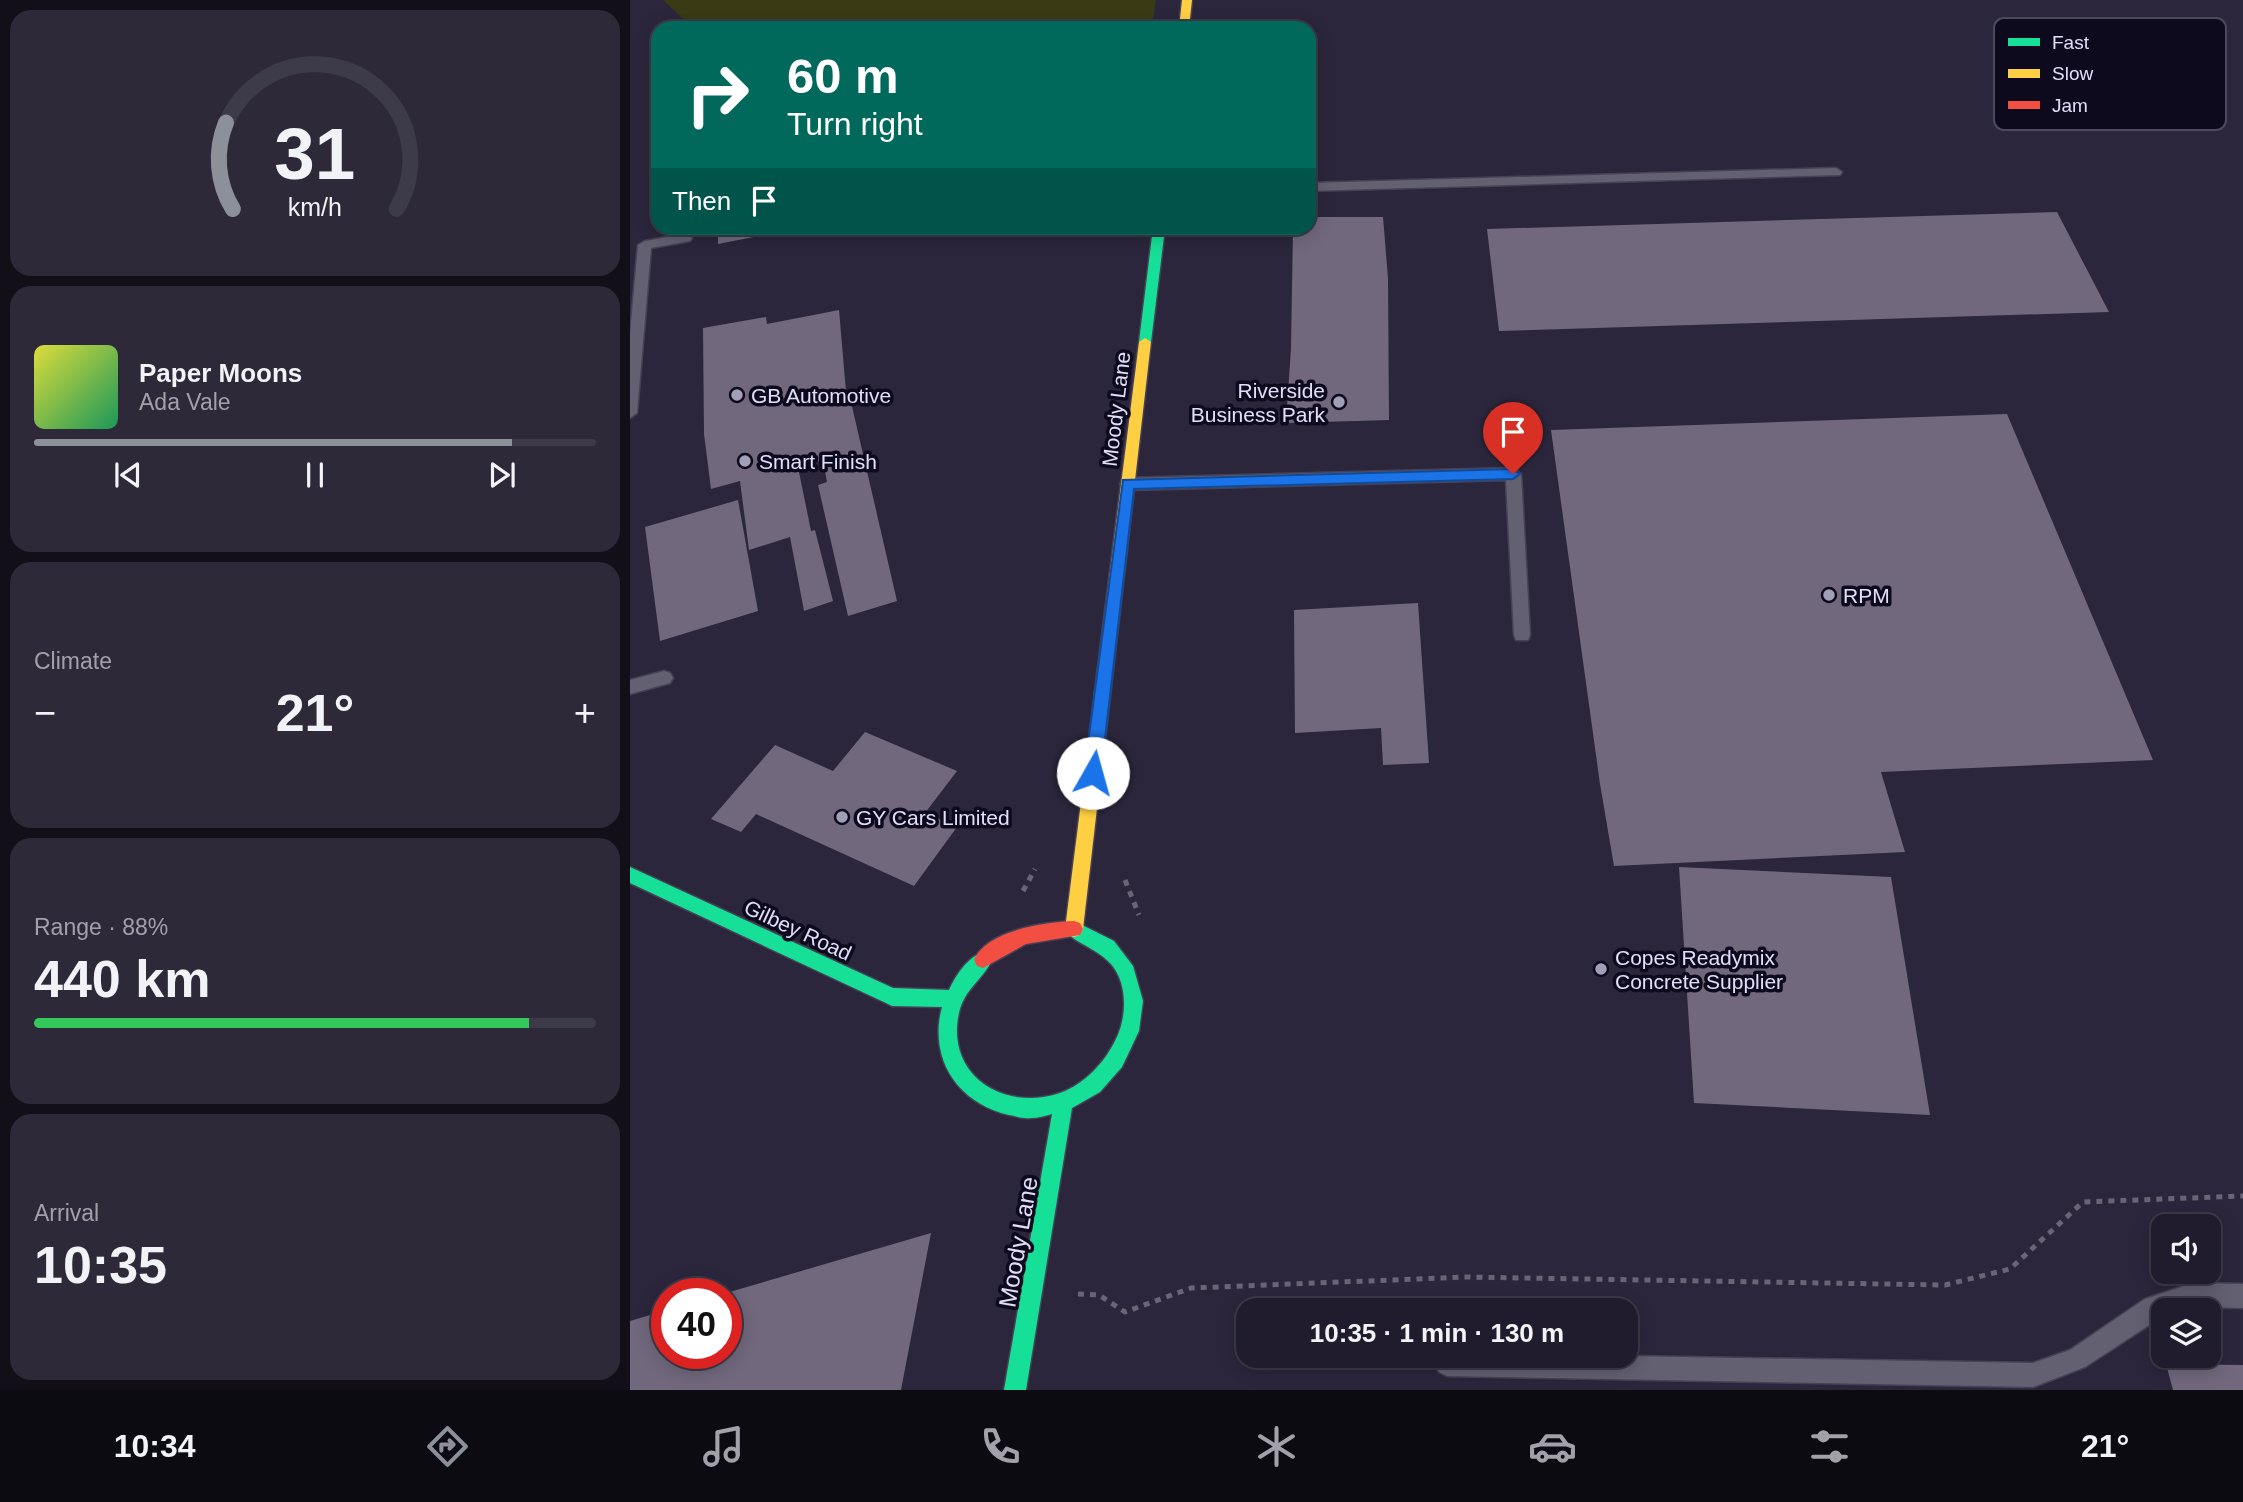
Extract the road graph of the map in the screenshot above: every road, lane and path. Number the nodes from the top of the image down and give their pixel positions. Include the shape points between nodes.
1 (1187, 0) edge
2 (1185, 21) edge
3 (1836, 172) dead end
4 (1316, 187) edge
5 (1158, 235) edge
6 (685, 238) dead end
7 (630, 412) edge
8 (1128, 484) junction
9 (1522, 635) dead end
10 (664, 678) dead end
11 (630, 687) edge
12 (1037, 861) dead end
13 (630, 875) edge
14 (1016, 902) dead end
15 (1074, 929) junction
16 (953, 999) junction
17 (1064, 1101) junction
18 (2243, 1196) edge
19 (1032, 1293) junction
20 (2243, 1296) edge
21 (1638, 1368) edge
22 (1015, 1390) edge

1 - 2 street
3 - 4 lane
5 - 8 street, Moody Lane
6 - 7 lane via 645,245
8 - 9 lane via 1513,474
8 - 15 street, Moody Lane
10 - 11 lane
12 - 14 path
13 - 16 street, Gilbey Road via 892,997
15 - 16 street via 1033,931 1002,944 965,979
15 - 17 street via 1101,939 1122,958 1135,988 1135,1019 1125,1046 1105,1074
16 - 17 street via 948,1026 951,1057 966,1083 990,1101 1031,1109
17 - 19 street, Moody Lane
18 - 19 path via 2084,1202 2010,1269 1945,1285 1466,1277 1191,1288 1125,1312 1099,1295
19 - 22 street, Moody Lane
20 - 21 lane via 2193,1295 2153,1307 2077,1359 2033,1375

